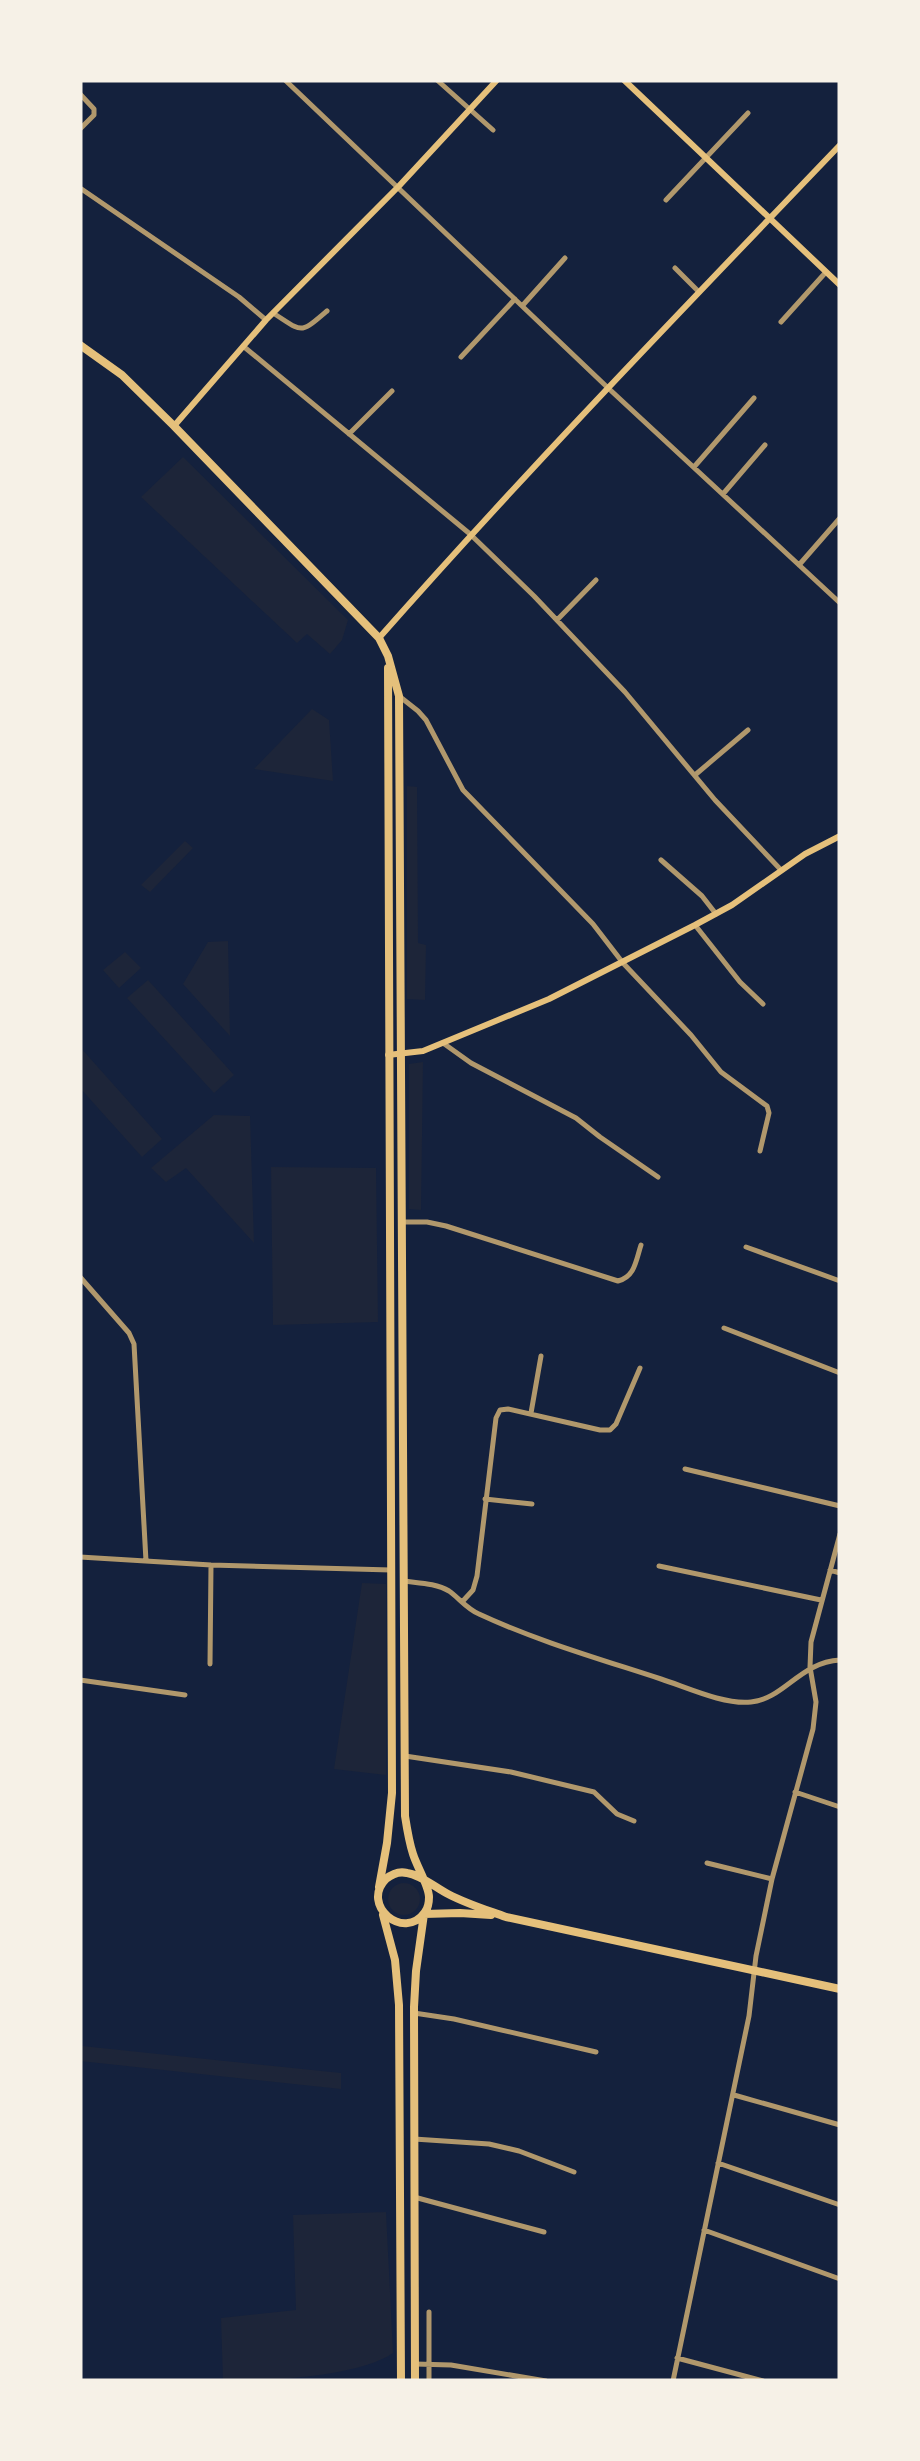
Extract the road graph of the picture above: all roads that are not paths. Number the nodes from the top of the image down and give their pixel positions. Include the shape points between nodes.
1 (285, 80) edge
2 (438, 80) edge
3 (497, 80) edge
4 (624, 80) edge
5 (80, 94) edge
6 (470, 109) junction
7 (748, 113) dead end
8 (80, 129) edge
9 (493, 130) dead end
10 (840, 145) edge
11 (706, 159) junction
12 (399, 186) junction
13 (80, 188) edge
14 (666, 200) dead end
15 (769, 219) junction
16 (565, 258) dead end
17 (676, 268) dead end
18 (826, 272) junction
19 (840, 285) edge
20 (699, 292) junction
21 (515, 298) junction
22 (523, 306) junction
23 (327, 311) dead end
24 (273, 313) junction
25 (266, 320) junction
26 (781, 322) dead end
27 (80, 344) edge
28 (243, 346) junction
29 (460, 357) dead end
30 (607, 387) junction
31 (392, 391) dead end
32 (754, 398) dead end
33 (174, 426) junction
34 (349, 434) junction
35 (765, 445) dead end
36 (694, 467) junction
37 (723, 494) junction
38 (840, 518) edge
39 (470, 534) junction
40 (799, 565) junction
41 (596, 580) dead end
42 (840, 603) edge
43 (557, 620) junction
44 (379, 638) junction
45 (388, 663) junction
46 (399, 696) junction
47 (748, 730) dead end
48 (694, 776) junction
49 (840, 837) edge
50 (661, 860) dead end
51 (781, 870) junction
52 (716, 914) junction
53 (695, 926) junction
54 (623, 963) junction
55 (763, 1004) dead end
56 (443, 1043) junction
57 (388, 1055) junction
58 (402, 1055) junction
59 (760, 1151) dead end
60 (658, 1177) dead end
61 (402, 1222) junction
62 (641, 1245) dead end
63 (746, 1247) dead end
64 (80, 1277) edge
65 (840, 1281) edge
66 (724, 1328) dead end
67 (540, 1356) dead end
68 (640, 1368) dead end
69 (840, 1373) edge
70 (530, 1413) junction
71 (684, 1469) dead end
72 (486, 1499) junction
73 (532, 1504) dead end
74 (840, 1506) edge
75 (840, 1534) edge
76 (80, 1557) edge
77 (146, 1561) junction
78 (212, 1566) junction
79 (659, 1566) dead end
80 (390, 1570) junction
81 (830, 1570) junction
82 (840, 1573) edge
83 (404, 1581) junction
84 (821, 1600) junction
85 (462, 1602) junction
86 (840, 1660) edge
87 (210, 1664) dead end
88 (810, 1667) junction
89 (80, 1680) edge
90 (185, 1695) dead end
91 (405, 1756) junction
92 (795, 1792) junction
93 (840, 1807) edge
94 (634, 1821) dead end
95 (708, 1864) dead end
96 (772, 1879) junction
97 (422, 1880) junction
98 (379, 1891) junction
99 (379, 1906) junction
100 (424, 1914) junction
101 (506, 1917) junction
102 (755, 1971) junction
103 (840, 1989) edge
104 (414, 2013) junction
105 (596, 2052) dead end
106 (734, 2095) junction
107 (840, 2125) edge
108 (414, 2139) junction
109 (718, 2163) junction
110 (574, 2172) dead end
111 (414, 2197) junction
112 (840, 2205) edge
113 (704, 2230) junction
114 (544, 2232) dead end
115 (840, 2279) edge
116 (430, 2312) dead end
117 (677, 2358) junction
118 (415, 2364) junction
119 (430, 2364) junction
120 (401, 2381) edge
121 (415, 2381) edge
122 (430, 2381) edge
123 (546, 2381) edge
124 (672, 2381) edge
125 (763, 2381) edge

1 - 12 street
2 - 6 street
3 - 6 main road
4 - 11 main road
5 - 8 street via 94,115
6 - 9 street
6 - 12 main road
7 - 11 street
10 - 15 main road
11 - 14 street
11 - 15 main road
12 - 21 street
12 - 24 main road
13 - 25 street
15 - 18 main road
15 - 20 main road
16 - 22 street
17 - 20 street
18 - 19 main road
18 - 26 street
20 - 30 main road
21 - 22 street
21 - 29 street
22 - 30 street
23 - 24 street via 299,329
24 - 25 main road
25 - 28 main road
27 - 33 main road
28 - 33 main road
28 - 34 street
30 - 36 street
30 - 39 main road
31 - 34 street
32 - 36 street
33 - 44 main road
34 - 39 street
35 - 37 street
36 - 37 street
37 - 40 street
38 - 40 street
39 - 43 street
39 - 44 main road
40 - 42 street
41 - 43 street
43 - 48 street
44 - 45 main road
45 - 46 main road
45 - 57 main road
46 - 54 street via 426,720 463,790
46 - 58 main road
47 - 48 street
48 - 51 street
49 - 51 main road
50 - 52 street
51 - 52 main road
52 - 53 main road
53 - 54 main road
53 - 55 street
54 - 56 main road
54 - 59 street via 721,1072 766,1106
56 - 58 main road
56 - 60 street via 576,1118
57 - 58 main road
57 - 80 main road
58 - 61 main road
61 - 62 street via 446,1226 618,1281 632,1273
61 - 83 main road
63 - 65 street
64 - 77 street via 134,1344
66 - 69 street
67 - 70 street
68 - 70 street via 610,1430
70 - 72 street via 500,1410
71 - 74 street
72 - 73 street
72 - 85 street via 477,1576
75 - 81 street
76 - 77 street
77 - 78 street
78 - 80 street
78 - 87 street
79 - 84 street
80 - 98 main road via 392,1792
81 - 82 street
81 - 84 street
83 - 85 street via 439,1586
83 - 91 main road
84 - 88 street
85 - 88 street via 560,1645 735,1701 771,1695
86 - 88 street
88 - 92 street via 816,1714
89 - 90 street
91 - 94 street via 594,1792
91 - 97 main road via 405,1816
92 - 93 street
92 - 96 street
95 - 96 street
96 - 102 street
97 - 98 main road via 393,1874
97 - 100 main road via 429,1893
97 - 101 main road
98 - 99 main road
99 - 100 main road via 396,1922
99 - 120 main road via 399,2005
100 - 101 main road
100 - 104 main road
101 - 102 main road
102 - 103 main road
102 - 106 street
104 - 105 street
104 - 108 main road
106 - 107 street
106 - 109 street
108 - 110 street via 489,2144
108 - 111 main road
109 - 112 street
109 - 113 street
111 - 114 street
111 - 118 main road
113 - 115 street
113 - 117 street
116 - 119 street
117 - 124 street
117 - 125 street
118 - 119 street
118 - 121 main road
119 - 122 street
119 - 123 street

